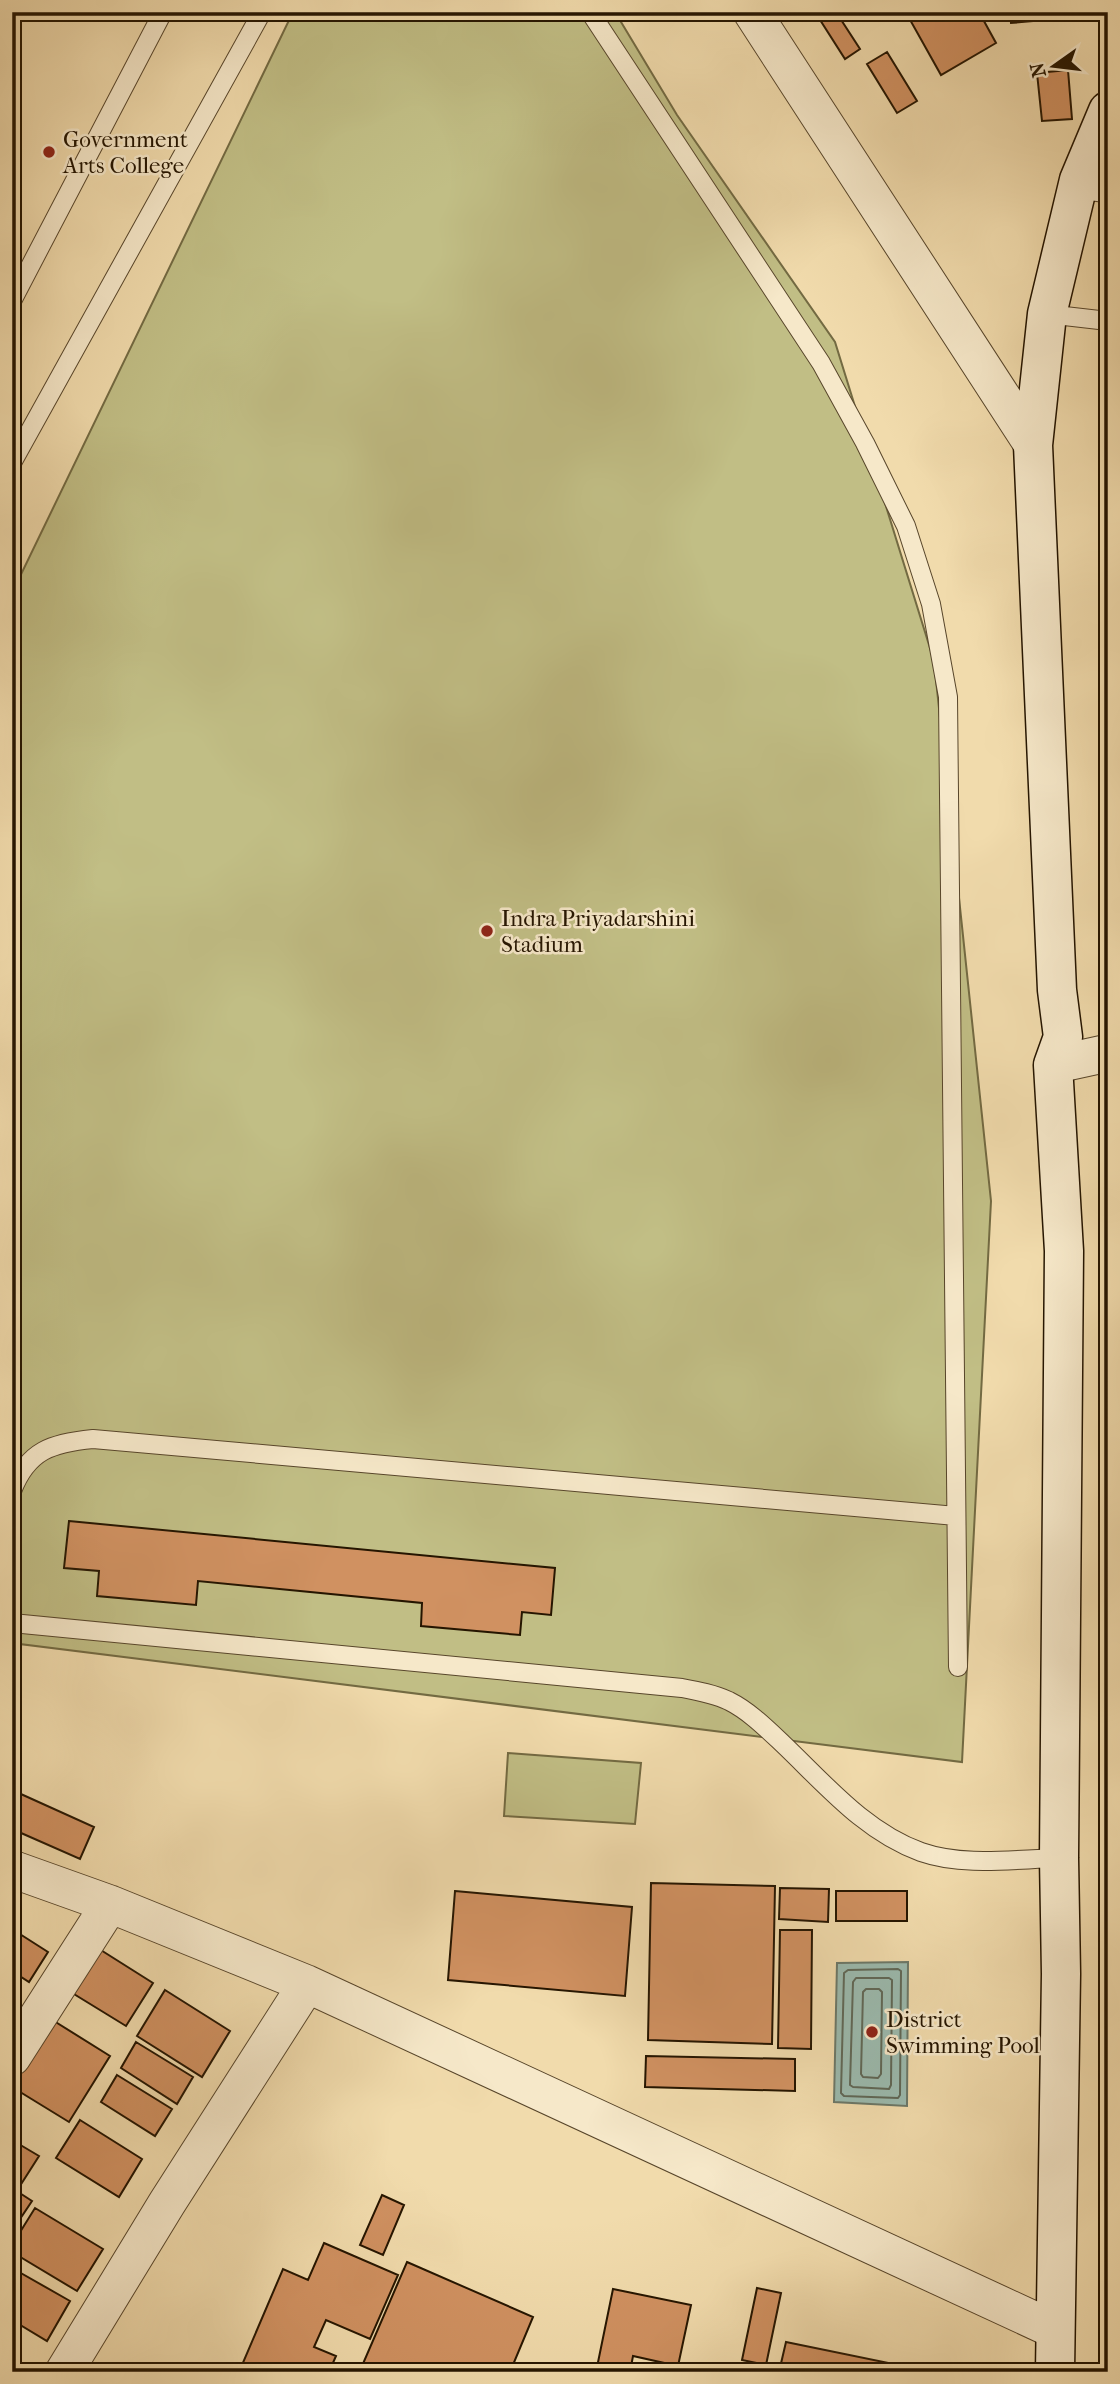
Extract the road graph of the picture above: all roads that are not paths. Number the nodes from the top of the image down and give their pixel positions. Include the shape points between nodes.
1 (163, 12) edge
2 (262, 12) edge
3 (590, 12) edge
4 (752, 12) edge
5 (1108, 111) edge
6 (1094, 182) edge
7 (12, 301) edge
8 (1047, 314) junction
9 (1108, 321) edge
10 (1033, 445) junction
11 (12, 463) edge
12 (1108, 1053) edge
13 (1053, 1065) junction
14 (12, 1491) edge
15 (956, 1516) junction
16 (12, 1623) edge
17 (958, 1667) dead end
18 (1059, 1858) junction
19 (12, 1869) edge
20 (110, 1904) junction
21 (307, 1984) junction
22 (12, 2057) edge
23 (1055, 2330) junction
24 (64, 2372) edge
25 (1055, 2372) edge

1 - 7 lane
2 - 11 lane
3 - 15 lane via 821,363 905,526 931,604 948,697
4 - 10 street
5 - 6 main road
6 - 8 main road
8 - 9 lane
8 - 10 main road
10 - 13 main road via 1057,990 1063,1037
12 - 13 street
13 - 18 main road via 1064,1251
14 - 15 lane via 19,1472 40,1451 93,1439
15 - 17 lane
16 - 18 lane via 708,1693 751,1715 863,1820 895,1840 950,1860
18 - 23 main road
19 - 20 street
20 - 21 street
20 - 22 street
21 - 23 street
21 - 24 street
23 - 25 main road

